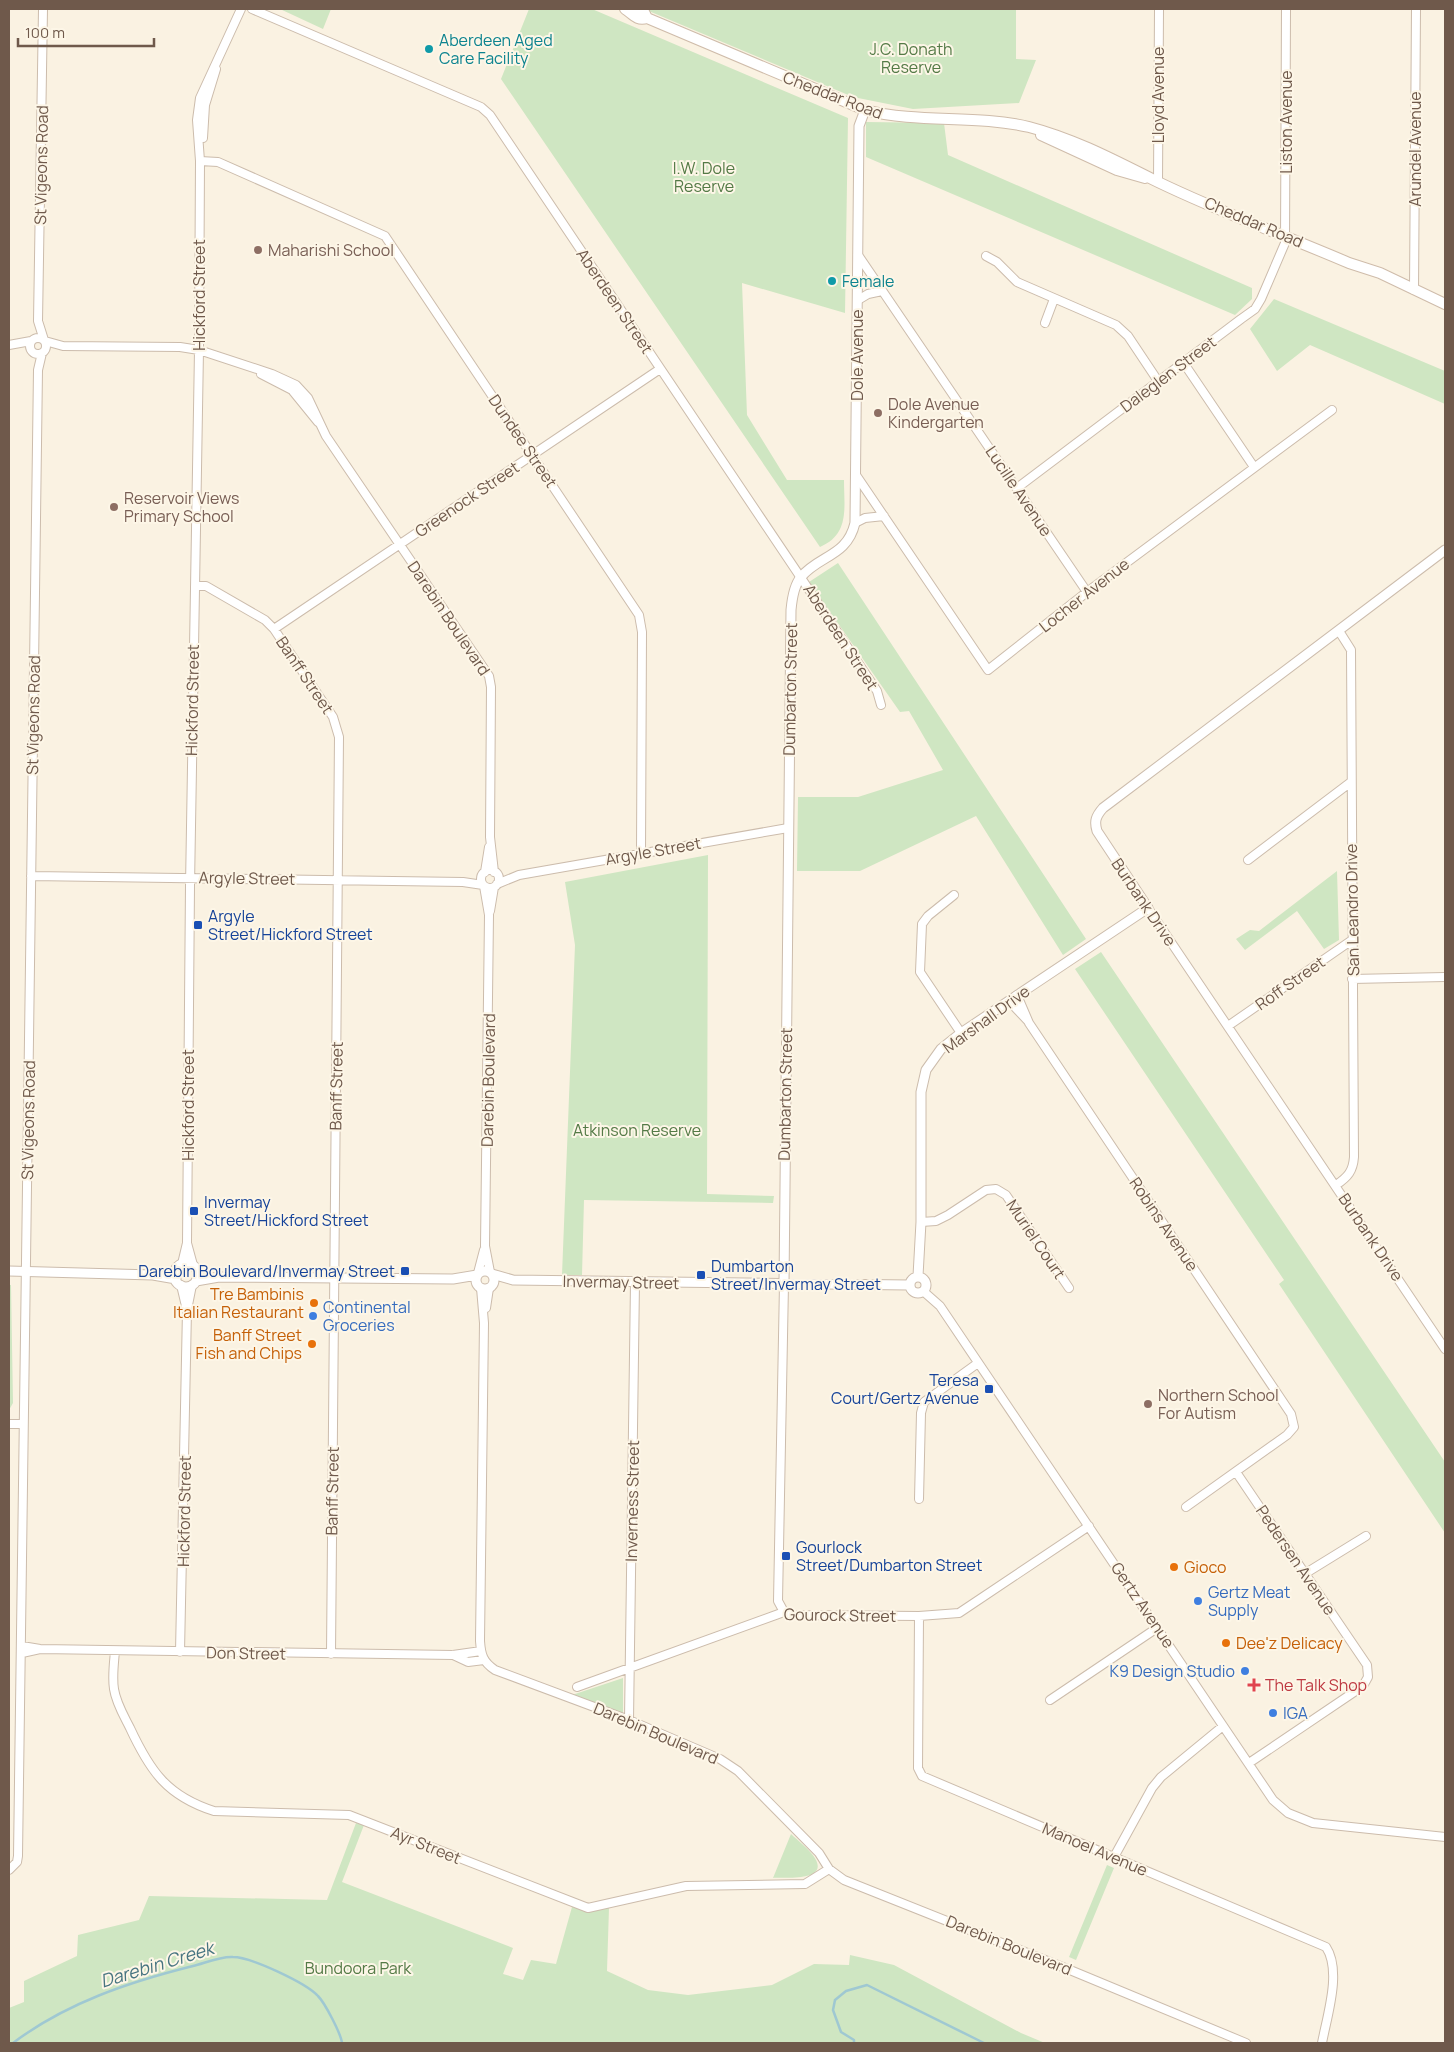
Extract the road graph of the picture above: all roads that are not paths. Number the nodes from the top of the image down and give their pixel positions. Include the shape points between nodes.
1 (43, 9) edge
2 (241, 9) edge
3 (252, 9) edge
4 (630, 9) edge
5 (1159, 9) edge
6 (1286, 9) edge
7 (1416, 9) edge
8 (865, 110) junction
9 (200, 159) junction
10 (1158, 182) junction
11 (1285, 236) junction
12 (858, 255) junction
13 (986, 256) dead end
14 (1414, 290) junction
15 (882, 291) junction
16 (1054, 299) junction
17 (858, 300) junction
18 (1445, 304) edge
19 (38, 321) junction
20 (1045, 323) dead end
21 (33, 339) junction
22 (44, 341) junction
23 (12, 345) edge
24 (63, 346) junction
25 (200, 350) junction
26 (38, 352) junction
27 (1183, 362) junction
28 (660, 369) junction
29 (1158, 381) junction
30 (1332, 410) dead end
31 (533, 454) junction
32 (1254, 467) junction
33 (856, 475) junction
34 (1017, 488) junction
35 (884, 516) junction
36 (855, 523) junction
37 (400, 545) junction
38 (1445, 550) edge
39 (802, 576) junction
40 (195, 586) junction
41 (1087, 592) junction
42 (274, 629) junction
43 (1339, 631) junction
44 (882, 705) dead end
45 (1351, 782) junction
46 (788, 828) junction
47 (490, 837) junction
48 (641, 853) junction
49 (1248, 860) dead end
50 (495, 873) junction
51 (483, 874) junction
52 (519, 875) junction
53 (31, 876) junction
54 (190, 877) junction
55 (339, 881) junction
56 (463, 882) junction
57 (483, 885) junction
58 (496, 885) junction
59 (954, 895) dead end
60 (1148, 908) junction
61 (489, 915) junction
62 (1352, 940) junction
63 (1445, 978) edge
64 (1352, 979) junction
65 (1017, 996) junction
66 (1009, 1001) junction
67 (1029, 1022) junction
68 (1228, 1026) junction
69 (960, 1033) junction
70 (1336, 1185) junction
71 (921, 1222) junction
72 (187, 1243) junction
73 (485, 1246) junction
74 (180, 1266) junction
75 (195, 1268) junction
76 (9, 1271) edge
77 (26, 1272) junction
78 (491, 1273) junction
79 (153, 1275) junction
80 (918, 1276) junction
81 (219, 1277) junction
82 (334, 1278) junction
83 (513, 1280) junction
84 (178, 1282) junction
85 (482, 1282) junction
86 (635, 1282) junction
87 (194, 1283) junction
88 (784, 1284) junction
89 (909, 1286) junction
90 (1069, 1288) dead end
91 (924, 1291) junction
92 (187, 1310) junction
93 (1445, 1349) edge
94 (978, 1363) junction
95 (9, 1424) edge
96 (23, 1424) junction
97 (1236, 1472) junction
98 (919, 1499) dead end
99 (1186, 1507) dead end
100 (1089, 1526) junction
101 (1366, 1536) dead end
102 (1306, 1573) junction
103 (784, 1612) junction
104 (919, 1616) junction
105 (1157, 1628) junction
106 (22, 1650) junction
107 (115, 1651) junction
108 (481, 1651) junction
109 (180, 1652) junction
110 (331, 1654) junction
111 (452, 1655) junction
112 (484, 1660) junction
113 (630, 1668) junction
114 (578, 1687) dead end
115 (1050, 1700) dead end
116 (629, 1720) junction
117 (1223, 1726) junction
118 (1249, 1763) junction
119 (1445, 1837) edge
120 (1114, 1857) junction
121 (10, 1869) edge
122 (829, 1869) junction
123 (1246, 2043) edge
124 (1322, 2043) edge

1 - 19 street, St Vigeons Road
2 - 9 street, Hickford Street via 198,106
3 - 28 street, Aberdeen Street via 481,107 490,115
4 - 8 main road, Cheddar Road via 630,15 641,20 647,18
5 - 10 street, Lloyd Avenue
6 - 11 street, Liston Avenue
7 - 14 street, Arundel Avenue
8 - 10 main road, Cheddar Road via 894,117 1000,121 1029,128 1057,135 1126,164
8 - 12 street, Dole Avenue via 859,126
9 - 25 street, Hickford Street
9 - 31 street, Dundee Street via 218,162 385,236
10 - 11 main road, Cheddar Road
11 - 14 main road, Cheddar Road via 1349,263 1377,279
11 - 27 street, Daleglen Street via 1255,308
12 - 15 street, Lucille Avenue
12 - 17 street, Dole Avenue
13 - 16 street via 1017,282
14 - 18 main road, Cheddar Road
15 - 17 street
15 - 34 street, Lucille Avenue
16 - 20 street
16 - 29 street via 1116,324 1128,336
17 - 33 street, Dole Avenue
19 - 21 street, St Vigeons Road
19 - 22 street, St Vigeons Road
21 - 22 street
21 - 23 street
21 - 26 street, St Vigeons Road
22 - 24 street
22 - 26 street
23 - 26 street
24 - 25 street, Darebin Boulevard
24 - 26 street
25 - 37 street, Darebin Boulevard via 254,370 292,390 321,425
25 - 40 street, Hickford Street
26 - 53 street, St Vigeons Road
27 - 29 street, Daleglen Street
27 - 32 street
28 - 31 street, Greenock Street
28 - 39 street, Aberdeen Street
29 - 34 street, Daleglen Street
30 - 32 street, Locher Avenue
31 - 37 street, Greenock Street
31 - 48 street, Dundee Street via 640,615
32 - 41 street, Locher Avenue
33 - 35 street, Locher Avenue
33 - 36 street, Dole Avenue
34 - 41 street, Lucille Avenue
35 - 36 street via 865,518
35 - 41 street, Locher Avenue via 988,670
36 - 39 street, Dole Avenue via 850,537 840,549
37 - 42 street, Greenock Street
37 - 47 street, Darebin Boulevard via 489,676
38 - 43 street, Burbank Drive
39 - 44 street, Aberdeen Street via 877,691
39 - 46 street, Dumbarton Street via 791,610
40 - 42 street, Banff Street via 206,586 265,620
40 - 54 street, Hickford Street
42 - 55 street, Banff Street via 333,717 339,737
43 - 45 street, San Leandro Drive via 1351,650
43 - 60 street, Burbank Drive via 1097,816 1097,832
45 - 49 street
45 - 62 street, San Leandro Drive
46 - 48 street, Argyle Street
46 - 88 street, Dumbarton Street
47 - 50 street, Darebin Boulevard
47 - 51 street, Darebin Boulevard
48 - 52 street, Argyle Street
50 - 51 street, Argyle Street
50 - 52 street, Argyle Street
50 - 58 street, Darebin Boulevard
51 - 56 street, Argyle Street
51 - 57 street, Darebin Boulevard
52 - 58 street, Argyle Street
53 - 54 street, Argyle Street
53 - 77 street, St Vigeons Road
54 - 55 street, Argyle Street
54 - 72 street, Hickford Street
55 - 56 street, Argyle Street
55 - 82 street, Banff Street
56 - 57 street, Argyle Street
57 - 58 street, Argyle Street via 489,888
57 - 61 street, Darebin Boulevard
58 - 61 street, Darebin Boulevard
59 - 69 street via 922,924 920,972
60 - 65 street, Marshall Drive
60 - 68 street, Burbank Drive
61 - 73 street, Darebin Boulevard
62 - 64 street, San Leandro Drive
62 - 68 street, Roff Street
63 - 64 street
64 - 70 street, San Leandro Drive via 1353,1168 1348,1177
65 - 66 street, Marshall Drive
65 - 67 street, Robins Avenue
66 - 67 street, Robins Avenue
66 - 69 street, Marshall Drive
67 - 97 street, Robins Avenue via 1291,1414 1294,1427 1287,1435
68 - 70 street, Burbank Drive
69 - 71 street, Marshall Drive via 941,1049 926,1070 921,1092
70 - 93 street, Burbank Drive
71 - 80 street, Marshall Drive
71 - 90 street, Muriel Court via 936,1221 986,1190 996,1189 1006,1195
72 - 74 street, Hickford Street
72 - 75 street, Hickford Street
73 - 78 street, Darebin Boulevard
73 - 85 street, Darebin Boulevard
74 - 75 street, Invermay Street
74 - 79 street
74 - 84 street
75 - 81 street, Invermay Street
75 - 87 street
76 - 77 street
77 - 79 street
77 - 96 street, St Vigeons Road
78 - 83 street, Invermay Street
78 - 85 street
78 - 85 street via 484,1270
79 - 84 street
80 - 89 street via 911,1279
80 - 91 street via 926,1281
81 - 82 street, Invermay Street
81 - 87 street, Invermay Street
82 - 85 street, Invermay Street
82 - 110 street, Banff Street
83 - 85 street, Invermay Street
83 - 86 street, Invermay Street
84 - 87 street, Invermay Street
84 - 92 street, Hickford Street
85 - 108 street, Darebin Boulevard
86 - 88 street, Invermay Street
86 - 113 street, Inverness Street
87 - 92 street, Hickford Street
88 - 89 street, Invermay Street
88 - 103 street, Dumbarton Street via 778,1601
89 - 91 street via 914,1292
91 - 94 street, Gertz Avenue via 940,1306
92 - 109 street, Hickford Street
94 - 98 street via 924,1402
94 - 100 street, Gertz Avenue
95 - 96 street
96 - 106 street, St Vigeons Road
97 - 99 street
97 - 102 street, Pedersen Avenue
100 - 104 street, Gourock Street via 959,1613
100 - 105 street, Gertz Avenue
101 - 102 street
102 - 118 street, Pedersen Avenue via 1367,1665 1368,1677 1363,1686
103 - 104 street, Gourock Street via 794,1615
103 - 113 street, Gourock Street
104 - 120 street, Manoel Avenue via 918,1768 922,1776
105 - 115 street
105 - 117 street, Gertz Avenue
106 - 107 street, Don Street
106 - 121 street, St Vigeons Road via 18,1856
107 - 109 street, Don Street
107 - 122 street, Ayr Street via 114,1690 119,1707 151,1770 175,1794 214,1811 349,1815 588,1908 686,1886 805,1884
108 - 111 street, Don Street
108 - 112 street, Darebin Boulevard
109 - 110 street, Don Street
110 - 111 street, Don Street
111 - 112 street, Don Street via 468,1662
112 - 116 street, Darebin Boulevard via 495,1670
113 - 114 street, Gourock Street
113 - 116 street, Inverness Street
116 - 122 street, Darebin Boulevard via 729,1764 819,1853
117 - 118 street, Gertz Avenue
117 - 120 street via 1161,1777
118 - 119 street, Gertz Avenue via 1274,1800 1300,1819
120 - 124 street, Manoel Avenue via 1326,1947 1334,1963 1334,1975
122 - 123 street, Darebin Boulevard via 844,1880

